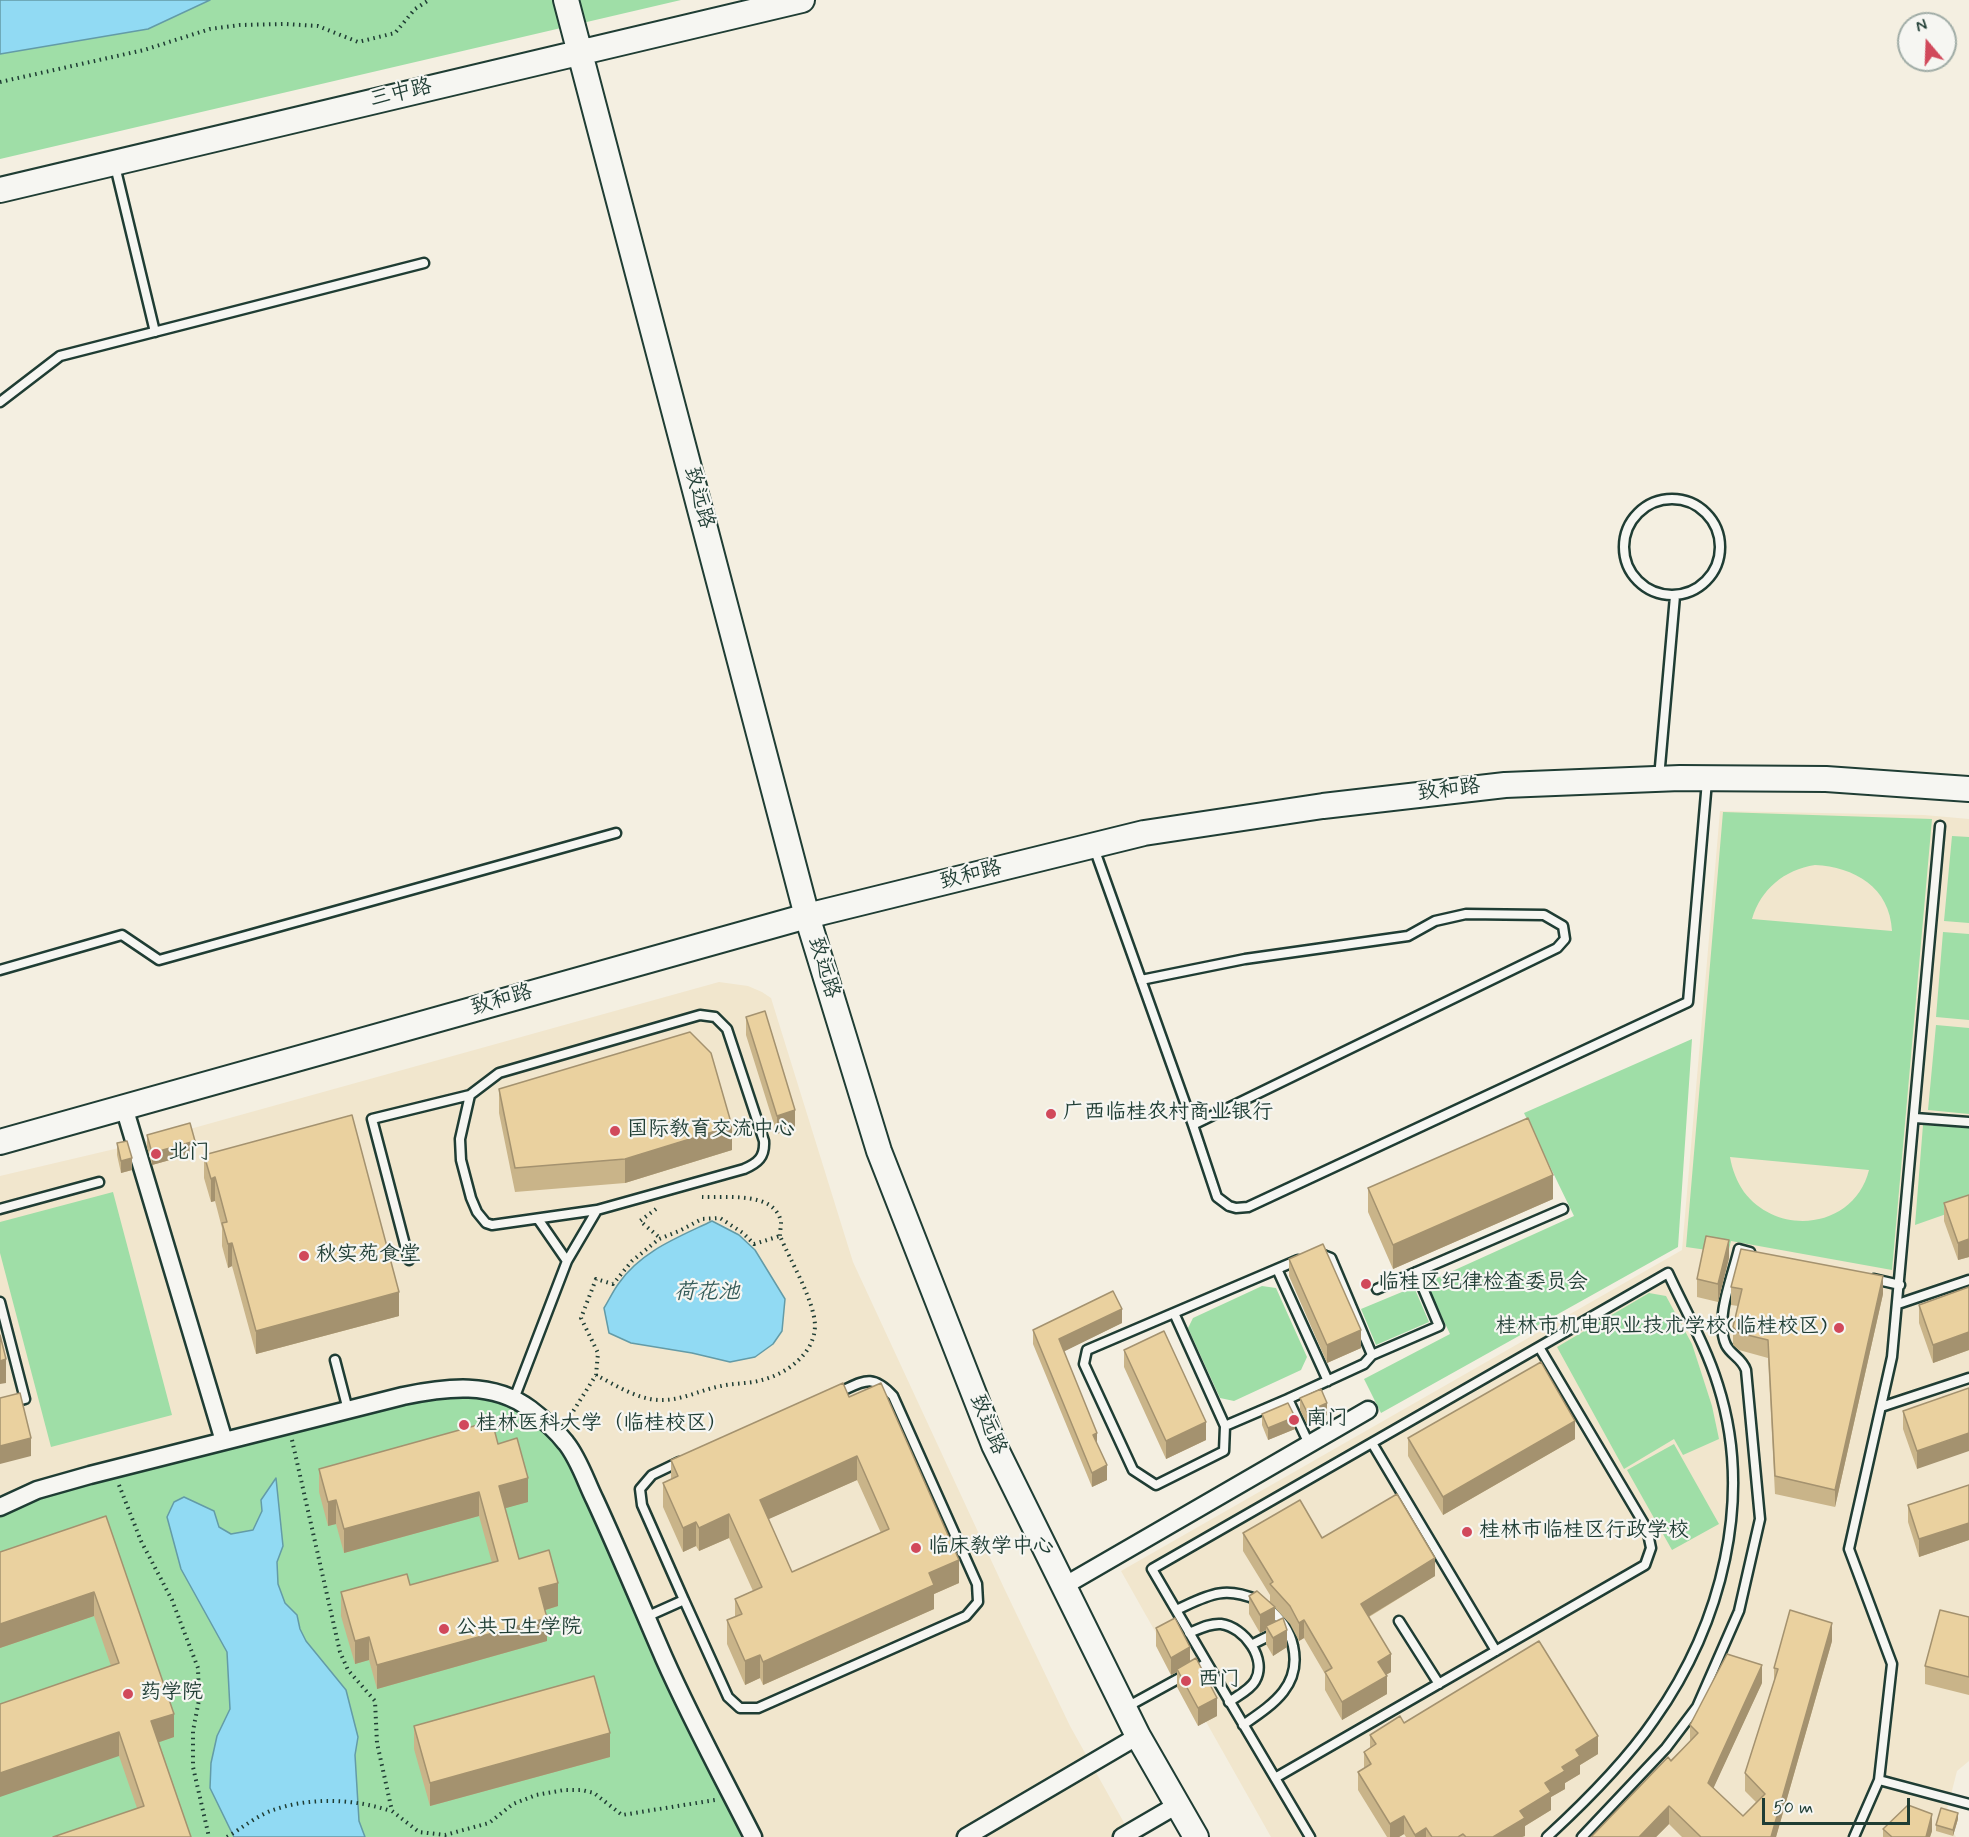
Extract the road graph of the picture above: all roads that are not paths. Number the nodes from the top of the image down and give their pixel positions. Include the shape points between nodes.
1 (566, 0) edge
2 (802, 0) edge
3 (581, 51) junction
4 (114, 162) junction
5 (0, 190) edge
6 (424, 263) dead end
7 (155, 332) junction
8 (0, 402) edge
9 (1675, 596) junction
10 (1708, 778) junction
11 (1659, 779) junction
12 (1969, 789) edge
13 (1940, 826) dead end
14 (616, 833) dead end
15 (1094, 845) junction
16 (807, 916) junction
17 (0, 970) edge
18 (1142, 980) junction
19 (470, 1095) junction
20 (124, 1107) junction
21 (1915, 1118) junction
22 (1969, 1122) edge
23 (1193, 1125) junction
24 (0, 1142) edge
25 (99, 1182) dead end
26 (0, 1209) edge
27 (1563, 1209) dead end
28 (597, 1210) junction
29 (538, 1219) junction
30 (1762, 1254) edge
31 (409, 1260) dead end
32 (567, 1261) junction
33 (1277, 1269) junction
34 (1416, 1272) junction
35 (1866, 1277) edge
36 (1969, 1280) edge
37 (1900, 1285) junction
38 (1377, 1289) dead end
39 (0, 1302) edge
40 (1898, 1304) junction
41 (1174, 1313) junction
42 (1539, 1347) junction
43 (1371, 1354) junction
44 (335, 1360) dead end
45 (1969, 1378) edge
46 (1328, 1380) junction
47 (823, 1399) edge
48 (1288, 1399) junction
49 (513, 1400) junction
50 (0, 1406) edge
51 (1881, 1407) junction
52 (348, 1410) junction
53 (1368, 1410) dead end
54 (1225, 1426) junction
55 (224, 1441) junction
56 (1372, 1443) junction
57 (1309, 1444) junction
58 (684, 1461) edge
59 (0, 1507) edge
60 (1064, 1586) junction
61 (684, 1600) junction
62 (1176, 1610) junction
63 (646, 1617) junction
64 (1399, 1621) dead end
65 (1285, 1627) junction
66 (1189, 1633) junction
67 (1251, 1645) junction
68 (1496, 1651) junction
69 (1207, 1663) junction
70 (1439, 1684) junction
71 (1229, 1702) junction
72 (1125, 1708) junction
73 (1243, 1725) junction
74 (1138, 1736) junction
75 (1275, 1778) junction
76 (1879, 1780) junction
77 (1969, 1804) edge
78 (1177, 1805) junction
79 (753, 1837) edge
80 (966, 1837) edge
81 (1122, 1837) edge
82 (1196, 1837) edge
83 (1310, 1837) edge
84 (1547, 1837) edge
85 (1582, 1837) edge
86 (1854, 1837) edge

1 - 3 main road, 致远路
2 - 3 main road, 三中路
3 - 4 main road, 三中路
3 - 16 main road, 致远路
4 - 5 main road, 三中路
4 - 7 lane
6 - 7 lane
7 - 8 lane via 60,356
9 - 9 lane via 1691,592 1715,570 1720,538 1703,510 1673,499 1644,508 1633,519 1624,548 1626,563 1645,588
9 - 11 lane
10 - 11 main road, 致和路
10 - 12 main road, 致和路 via 1826,779
10 - 23 lane via 1688,1002 1248,1208 1229,1206 1217,1197
11 - 15 main road, 致和路 via 1505,785 1335,804 1144,833
13 - 21 lane
14 - 17 lane via 159,960 122,935
15 - 16 main road, 致和路
15 - 18 lane
16 - 20 main road, 致和路
16 - 60 main road, 致远路 via 879,1151 994,1445
18 - 23 lane
18 - 23 lane via 1245,959 1408,936 1435,921 1466,914 1544,915 1563,926 1564,939 1557,948
19 - 28 lane via 499,1072 700,1015 720,1020 727,1029 764,1141 761,1159 744,1169
19 - 29 lane via 460,1149 477,1212 492,1225
19 - 31 lane via 372,1119
20 - 24 main road, 致和路
20 - 55 street
21 - 22 lane
21 - 37 lane
25 - 26 lane
27 - 34 lane
28 - 29 lane
28 - 32 lane
29 - 32 lane
30 - 85 lane via 1739,1249 1721,1321 1727,1348 1746,1370 1760,1520 1739,1611 1697,1707 1666,1748
32 - 49 lane
33 - 41 lane
33 - 43 lane via 1316,1252 1331,1258
33 - 46 lane
34 - 38 lane
34 - 43 lane via 1439,1326
35 - 37 lane
36 - 40 lane
37 - 40 lane
39 - 50 lane via 25,1399
40 - 51 lane
41 - 54 lane
41 - 54 lane via 1087,1350 1084,1364 1133,1470 1156,1485 1224,1450
42 - 56 lane
42 - 68 lane via 1647,1529 1651,1548 1645,1565
42 - 84 lane via 1668,1273 1718,1385 1734,1472 1730,1533 1714,1604 1684,1670 1632,1748
43 - 46 lane via 1365,1364
44 - 52 lane
45 - 51 lane
46 - 48 lane
47 - 61 lane via 866,1381 881,1383 893,1396 977,1584 978,1602 966,1616 955,1621 758,1708 740,1708 728,1697
48 - 54 lane
48 - 57 lane
49 - 52 street via 482,1389 457,1389 429,1391
49 - 63 street via 528,1407 568,1444
51 - 76 lane via 1849,1549 1892,1665
52 - 55 street
53 - 57 street
55 - 59 street via 37,1490
56 - 62 lane via 1152,1569
56 - 68 lane
57 - 60 street
58 - 61 lane via 652,1475 640,1489 642,1505
60 - 72 main road, 致远路
61 - 63 lane
62 - 65 lane via 1225,1592 1240,1593 1272,1611
62 - 66 lane
63 - 79 street
64 - 70 lane
65 - 67 lane
65 - 73 lane via 1294,1652 1293,1676 1267,1708
66 - 67 lane via 1221,1624 1237,1630
66 - 69 lane
67 - 71 lane via 1258,1664 1256,1680
68 - 70 lane
69 - 71 lane
69 - 72 lane
70 - 75 lane
71 - 73 lane
72 - 74 main road, 致远路
73 - 75 lane
74 - 78 main road, 致远路
74 - 80 street
75 - 83 lane
76 - 77 lane
76 - 86 lane
78 - 81 street
78 - 82 main road, 致远路

